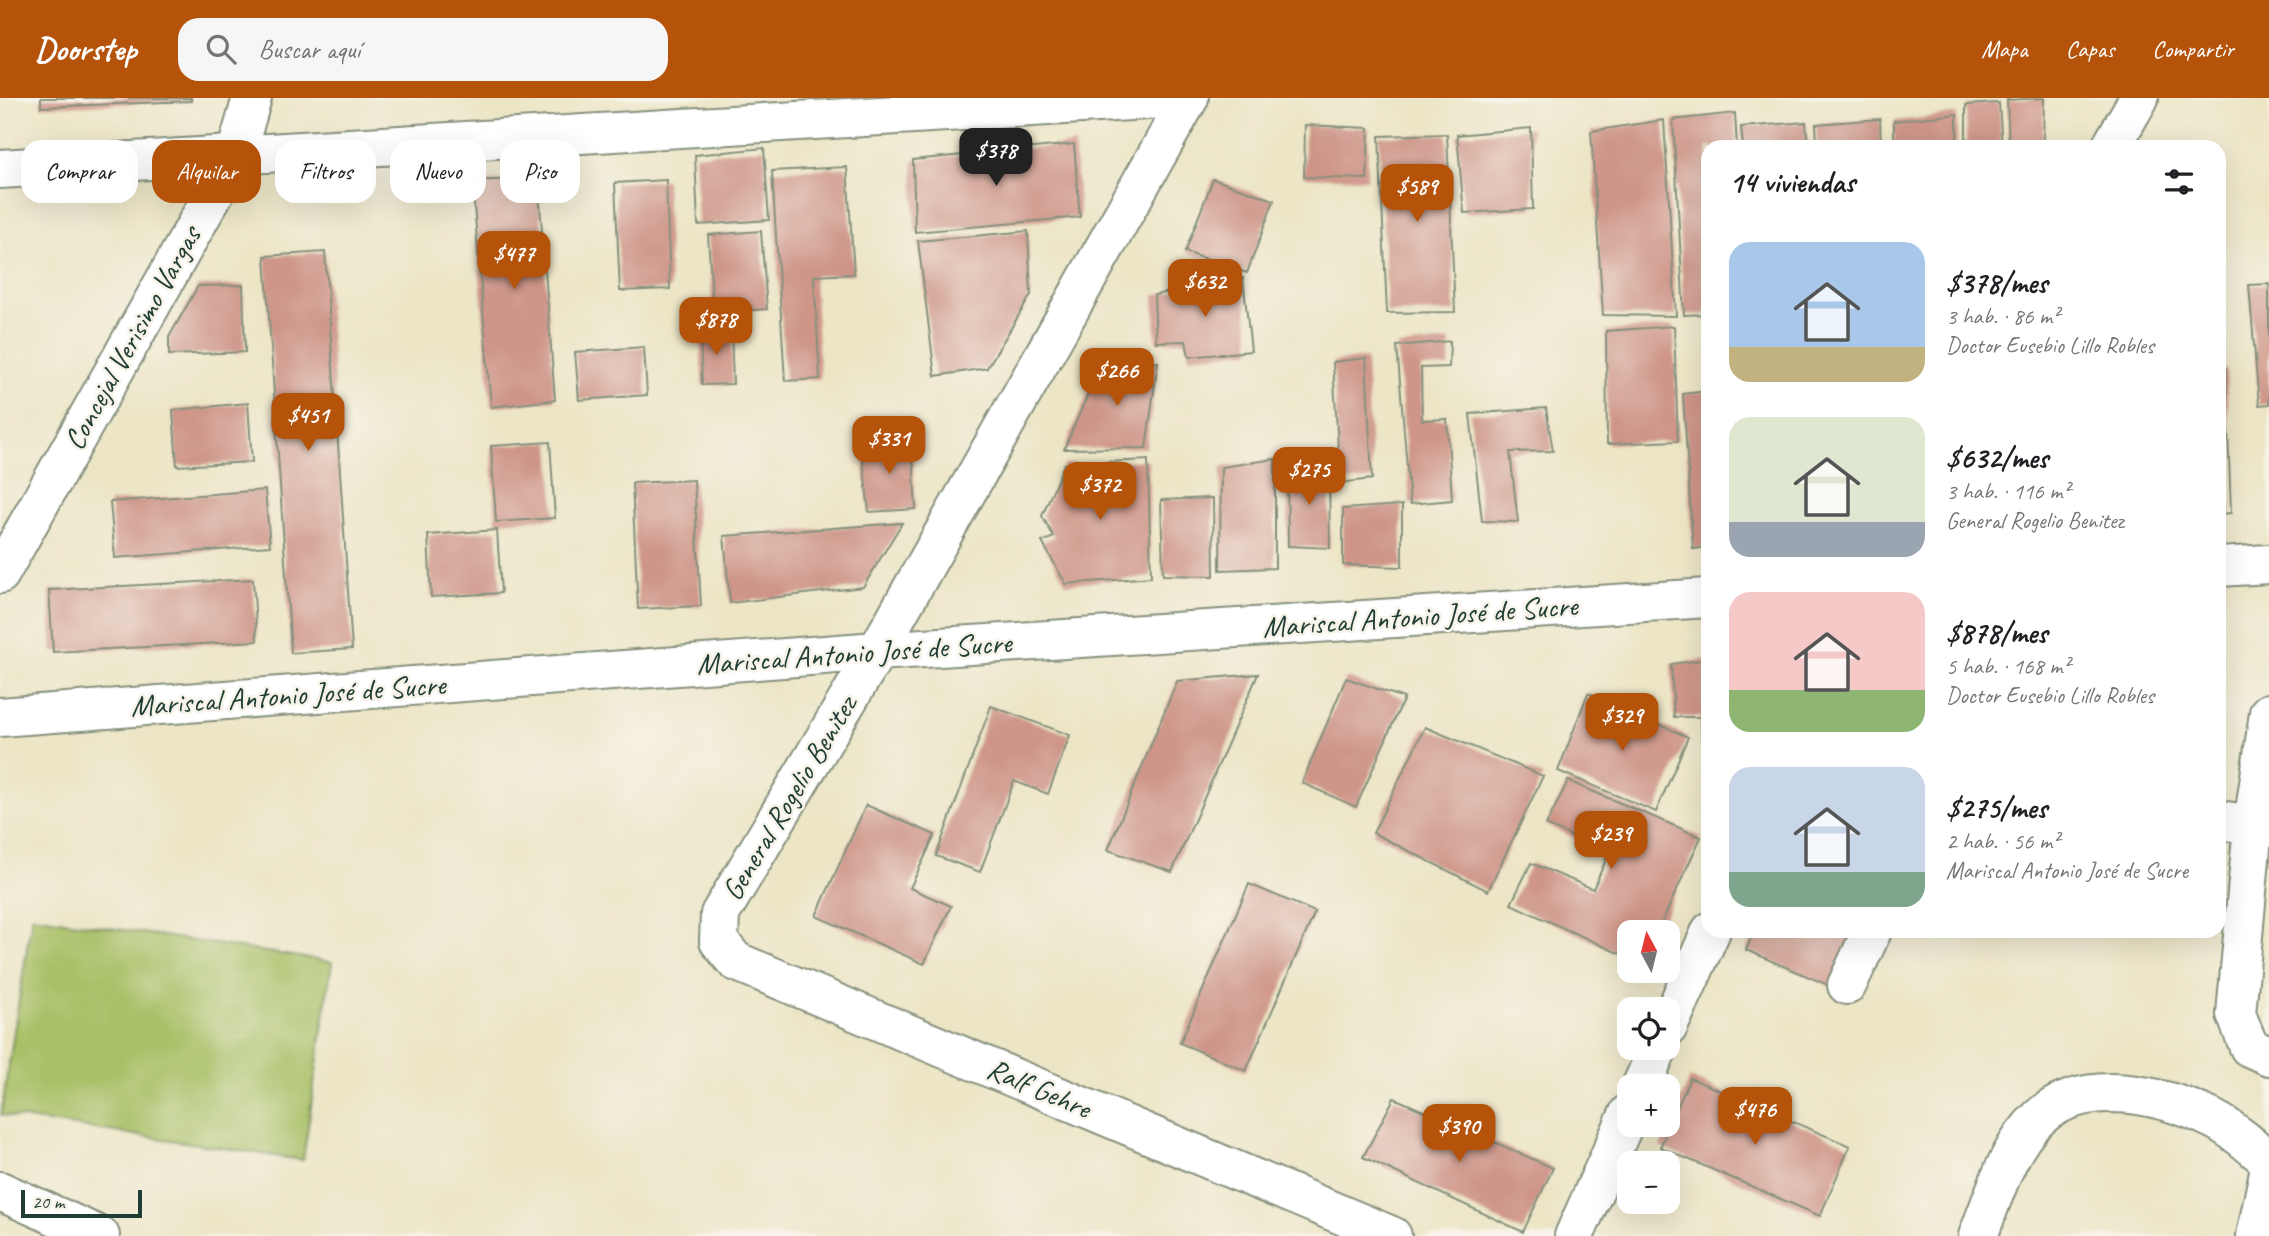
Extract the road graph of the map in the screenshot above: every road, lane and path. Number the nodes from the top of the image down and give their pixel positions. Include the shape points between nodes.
1 (252, 98) edge
2 (1180, 98) edge
3 (1189, 98) edge
4 (2139, 98) edge
5 (240, 140) edge
6 (2115, 140) edge
7 (261, 153) edge
8 (152, 159) edge
9 (0, 169) edge
10 (208, 203) edge
11 (2269, 564) edge
12 (2226, 566) edge
13 (0, 574) edge
14 (1701, 598) edge
15 (877, 651) junction
16 (2269, 713) edge
17 (0, 717) edge
18 (2247, 824) edge
19 (720, 914) joint
20 (1708, 938) edge
21 (1869, 938) edge
22 (1847, 985) dead end
23 (1680, 1000) edge
24 (2269, 1056) edge
25 (1618, 1137) edge
26 (2269, 1161) edge
27 (2269, 1172) edge
28 (0, 1191) edge
29 (100, 1236) edge
30 (1391, 1236) edge
31 (1574, 1236) edge
32 (1978, 1236) edge
33 (2256, 1236) edge

1 - 5 street, Concejal Verisimo Vargas
2 - 7 street
3 - 15 street, General Rogelio Benitez
4 - 6 street
8 - 9 street
10 - 13 street, Concejal Verisimo Vargas
11 - 12 street
14 - 15 street, Mariscal Antonio José de Sucre
15 - 17 street, Mariscal Antonio José de Sucre
15 - 19 street, General Rogelio Benitez
16 - 18 street
18 - 24 street via 2236,1014 2249,1047
19 - 30 street, Ralf Gehre via 719,940 735,961
20 - 23 street
21 - 22 street
25 - 31 street
26 - 32 street via 2213,1119 2165,1102 2112,1092 2074,1097 2040,1117 2012,1152
27 - 33 street
28 - 29 street

